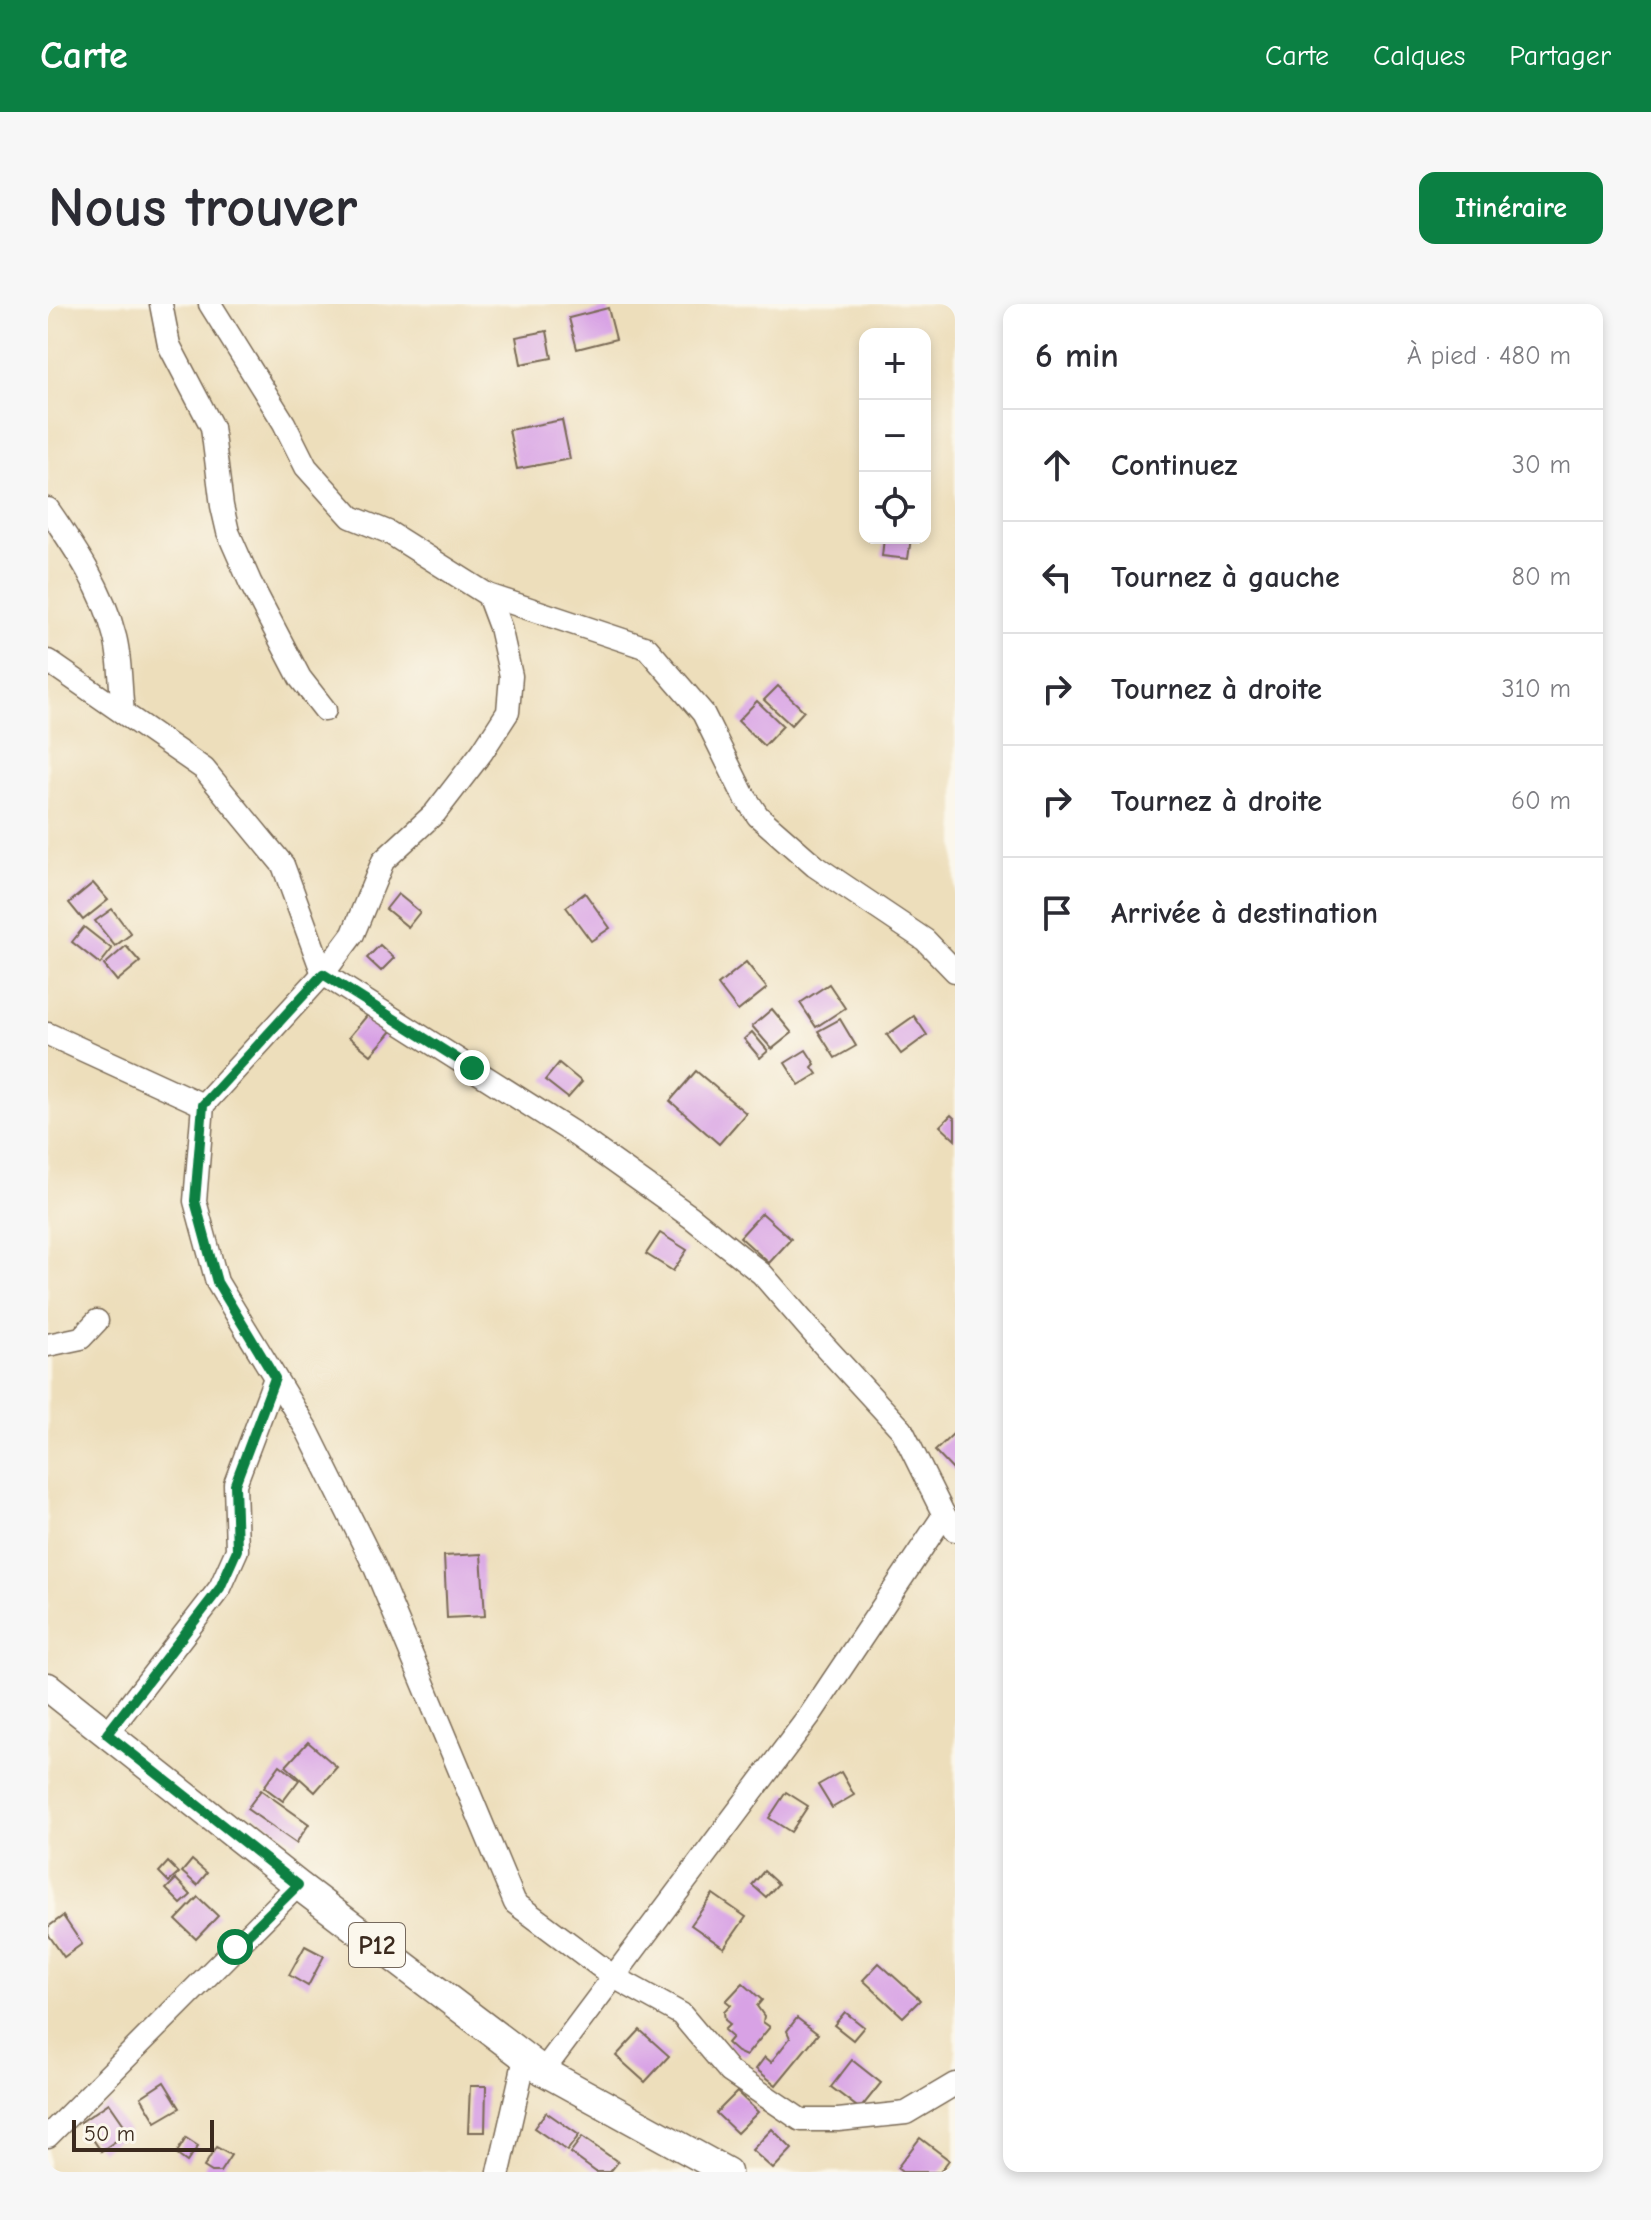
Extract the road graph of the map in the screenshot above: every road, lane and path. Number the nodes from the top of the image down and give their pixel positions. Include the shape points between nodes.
1 (161, 304) edge
2 (210, 304) edge
3 (48, 509) edge
4 (488, 595) junction
5 (48, 661) edge
6 (325, 710) dead end
7 (123, 712) junction
8 (955, 971) edge
9 (323, 974) junction
10 (48, 1034) edge
11 (203, 1105) junction
12 (97, 1321) dead end
13 (48, 1345) edge
14 (275, 1378) junction
15 (949, 1522) edge
16 (48, 1687) edge
17 (107, 1734) junction
18 (298, 1885) junction
19 (614, 1977) junction
20 (534, 2064) junction
21 (955, 2084) edge
22 (48, 2136) edge
23 (499, 2172) edge
24 (727, 2172) edge

1 - 6 street via 169,345 212,427 228,532 300,678
2 - 4 street via 306,467 351,517 388,532
3 - 7 street via 81,557 104,607 115,637
4 - 8 street via 647,648 703,713 758,816 815,866 925,940
4 - 9 street via 511,676 508,712 435,813 383,861 353,934
5 - 7 street
7 - 9 street via 204,769 283,865
9 - 11 street
9 - 15 street via 572,1132 762,1274 902,1430
10 - 11 street
11 - 14 street via 195,1201 217,1282
12 - 13 street via 81,1338
14 - 17 street via 235,1484 237,1550 220,1588
14 - 19 street via 374,1565 515,1903
15 - 19 street
16 - 17 main road, P12
17 - 18 main road, P12
18 - 20 main road, P12
18 - 22 street
19 - 20 street
19 - 21 street via 681,2014 730,2072 801,2120 906,2113
20 - 23 street
20 - 24 main road, P12

